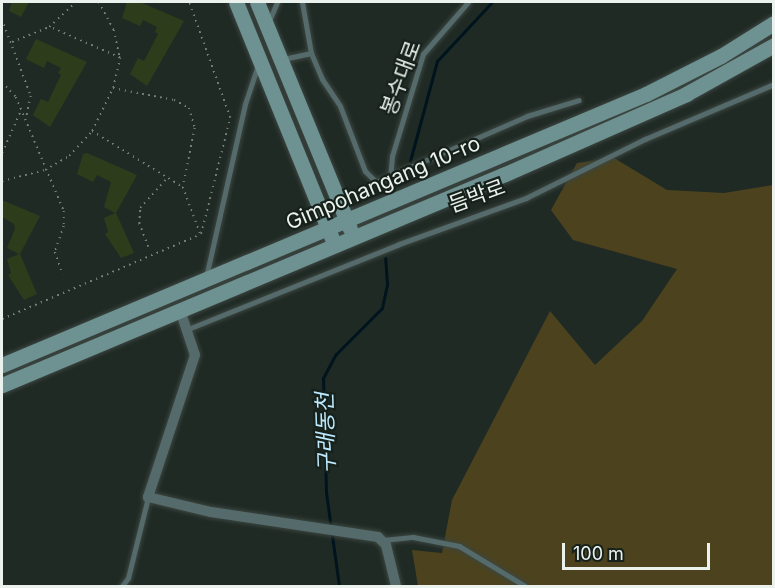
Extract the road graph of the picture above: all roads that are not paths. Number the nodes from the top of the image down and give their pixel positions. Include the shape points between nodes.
1 (236, 2) edge
2 (257, 2) edge
3 (277, 2) edge
4 (302, 2) edge
5 (468, 2) edge
6 (774, 23) edge
7 (267, 26) junction
8 (774, 45) edge
9 (311, 53) junction
10 (281, 60) junction
11 (260, 61) junction
12 (774, 84) edge
13 (579, 100) dead end
14 (390, 179) junction
15 (346, 221) junction
16 (328, 228) junction
17 (353, 237) junction
18 (336, 244) junction
19 (205, 280) junction
20 (180, 310) junction
21 (188, 329) junction
22 (2, 365) edge
23 (2, 385) edge
24 (148, 497) junction
25 (383, 540) junction
26 (122, 586) edge
27 (396, 586) edge
28 (525, 586) edge

1 - 11 street
2 - 7 street
3 - 7 lane
4 - 9 lane
5 - 14 lane, 봉수대로 via 423,54 392,156
6 - 15 street, Gimpohangang 10-ro via 721,56 646,94
7 - 10 street
8 - 17 street, Gimpohangang 10-ro via 686,94
9 - 10 lane
9 - 14 lane via 340,106 369,178 376,182
10 - 15 street
11 - 16 street
11 - 19 lane via 245,104
12 - 21 lane, 듬박로 via 645,139 526,198 399,244
13 - 14 lane via 527,116
15 - 16 street, Gimpohangang 10-ro
15 - 17 street
16 - 18 street
16 - 19 street, Gimpohangang 10-ro
17 - 18 street, Gimpohangang 10-ro
18 - 20 street, Gimpohangang 10-ro
19 - 22 street, Gimpohangang 10-ro
20 - 21 street
20 - 23 street, Gimpohangang 10-ro
21 - 24 street via 195,355
24 - 25 street via 211,512
24 - 26 lane via 128,578
25 - 27 street
25 - 28 lane via 412,537 459,546

